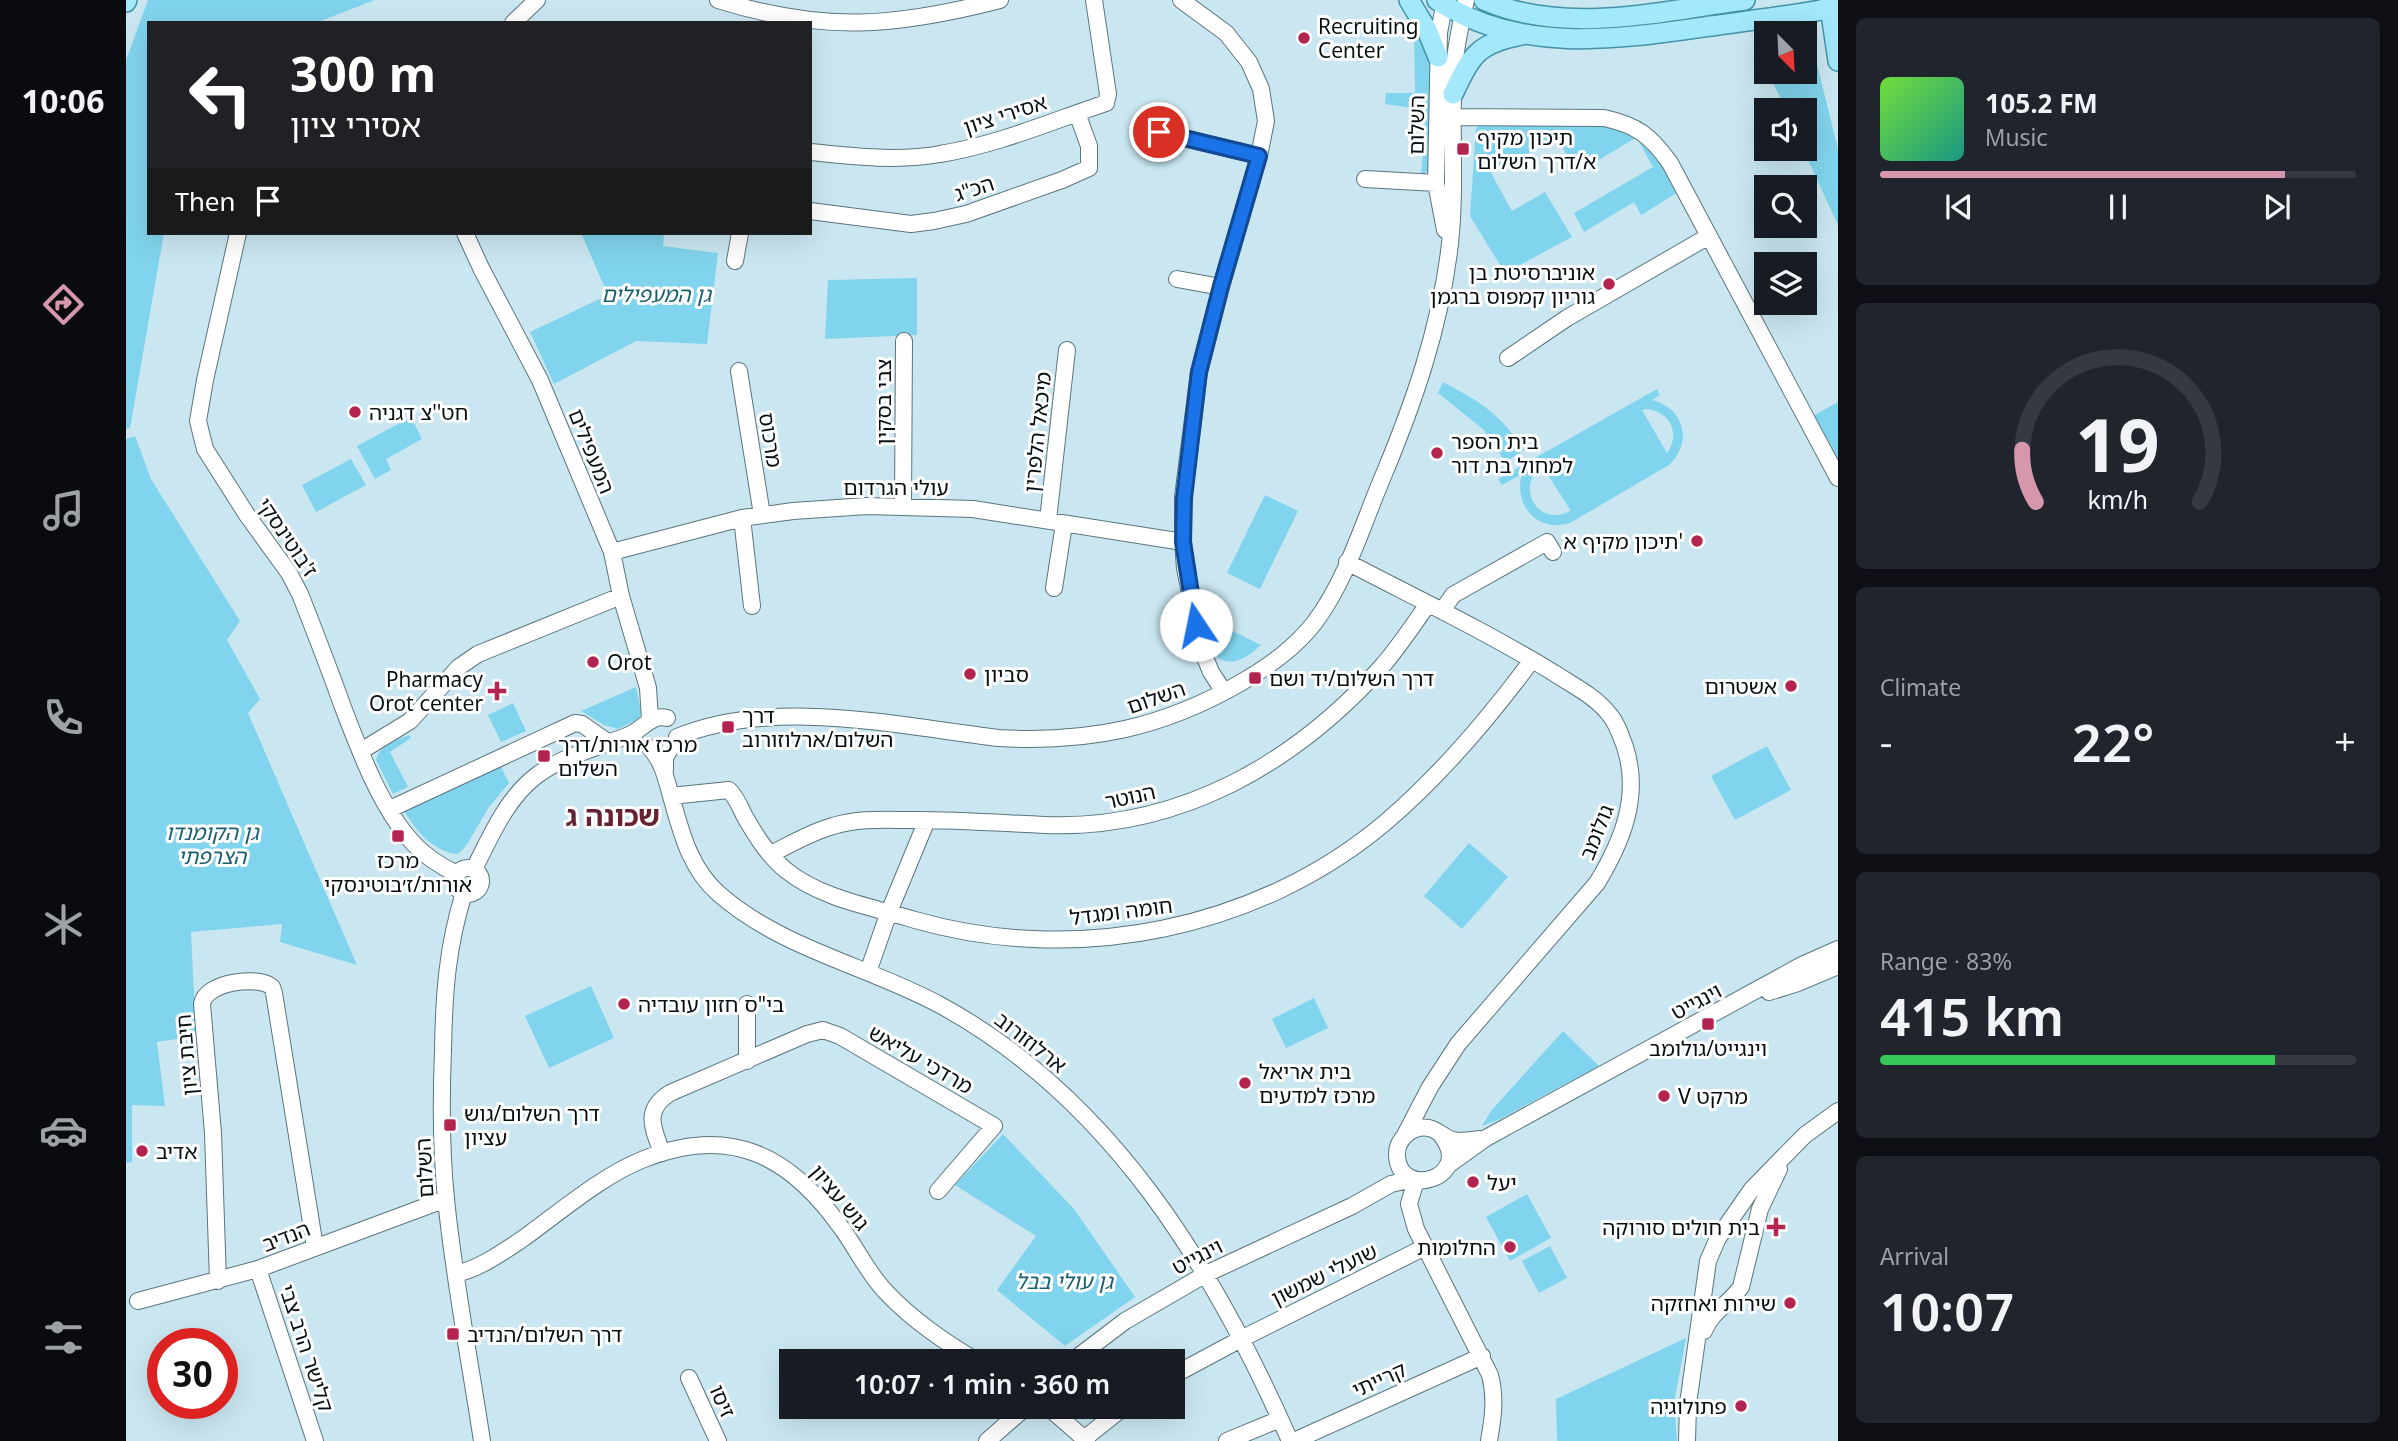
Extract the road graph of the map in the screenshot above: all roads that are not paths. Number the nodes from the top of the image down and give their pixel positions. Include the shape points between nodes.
1 (537, 0) edge
2 (718, 0) edge
3 (1000, 0) edge
4 (1094, 0) edge
5 (1181, 0) edge
6 (1409, 0) edge
7 (1484, 0) edge
8 (1495, 0) edge
9 (1745, 0) edge
10 (1442, 1) edge
11 (1832, 5) edge
12 (1464, 7) edge
13 (1522, 12) junction
14 (779, 20) edge
15 (515, 21) edge
16 (799, 21) edge
17 (812, 22) edge
18 (1527, 34) junction
19 (1438, 57) junction
20 (1838, 61) edge
21 (1453, 94) junction
22 (1077, 113) junction
23 (1452, 117) junction
24 (1159, 132) dead end
25 (812, 152) edge
26 (1259, 156) junction
27 (1366, 179) dead end
28 (1436, 183) junction
29 (812, 211) edge
30 (239, 235) edge
31 (466, 235) edge
32 (740, 235) edge
33 (1709, 236) junction
34 (1449, 251) junction
35 (735, 261) dead end
36 (1177, 279) dead end
37 (1221, 286) junction
38 (904, 341) dead end
39 (1067, 350) dead end
40 (1508, 358) dead end
41 (739, 371) dead end
42 (1838, 478) edge
43 (903, 506) junction
44 (762, 515) junction
45 (743, 518) junction
46 (1056, 522) junction
47 (1183, 542) junction
48 (612, 552) junction
49 (1553, 552) dead end
50 (1347, 562) junction
51 (1054, 587) dead end
52 (621, 596) junction
53 (752, 606) dead end
54 (1435, 608) junction
55 (1532, 660) junction
56 (1224, 692) junction
57 (664, 728) junction
58 (609, 743) junction
59 (648, 746) junction
60 (360, 751) junction
61 (666, 776) junction
62 (671, 796) junction
63 (390, 809) junction
64 (504, 811) junction
65 (927, 820) junction
66 (771, 855) junction
67 (474, 869) junction
68 (457, 874) junction
69 (464, 893) junction
70 (889, 912) junction
71 (1838, 949) edge
72 (1838, 966) edge
73 (868, 972) junction
74 (1740, 1001) junction
75 (747, 1004) dead end
76 (747, 1061) junction
77 (1430, 1087) junction
78 (1838, 1111) edge
79 (1830, 1120) edge
80 (1438, 1133) junction
81 (1405, 1135) junction
82 (1486, 1138) junction
83 (662, 1153) junction
84 (1397, 1156) junction
85 (1783, 1157) junction
86 (1447, 1166) junction
87 (1414, 1179) junction
88 (938, 1191) dead end
89 (446, 1199) junction
90 (1352, 1206) junction
91 (1727, 1223) junction
92 (1753, 1241) junction
93 (315, 1247) junction
94 (1425, 1247) junction
95 (258, 1269) junction
96 (1206, 1273) junction
97 (456, 1274) junction
98 (218, 1281) junction
99 (1704, 1295) junction
100 (138, 1301) dead end
101 (1723, 1306) junction
102 (1241, 1339) junction
103 (1697, 1346) junction
104 (956, 1349) edge
105 (1088, 1349) edge
106 (1482, 1356) junction
107 (1185, 1369) edge
108 (689, 1378) dead end
109 (1012, 1419) edge
110 (1062, 1419) edge
111 (1110, 1419) edge
112 (1280, 1419) junction
113 (1086, 1439) edge
114 (315, 1441) edge
115 (482, 1441) edge
116 (718, 1441) edge
117 (987, 1441) edge
118 (1227, 1441) edge
119 (1292, 1441) edge
120 (1489, 1441) edge
121 (1687, 1441) edge

1 - 15 street
2 - 14 street
3 - 17 street via 904,21
4 - 22 street, אסירי ציון via 1108,94 1106,103
5 - 26 street via 1226,33 1256,73 1266,121
6 - 19 main road
7 - 13 main road
8 - 13 main road
9 - 13 main road via 1588,19
10 - 12 main road
10 - 19 street, השלום
11 - 18 main road via 1625,38 1588,40
11 - 20 main road
12 - 18 main road via 1490,26
12 - 21 street, השלום via 1456,42
14 - 16 street
18 - 21 main road via 1501,39 1480,50 1468,61
19 - 28 street, השלום
21 - 23 street, השלום
22 - 25 street, אסירי ציון via 939,154 893,158
22 - 29 street, הכ"ג via 1089,146 1088,168 1070,177 934,221 911,224
23 - 33 street via 1604,118 1626,123 1648,135 1671,163
23 - 34 street, השלום via 1454,188
24 - 26 street
26 - 37 street
27 - 28 street
28 - 34 street, השלום
30 - 60 street, ז'בוטינסקי via 198,421 205,449 300,594
31 - 48 street, המעפילים via 540,380
32 - 35 street
33 - 40 street via 1567,318
33 - 42 street
34 - 50 street, השלום via 1437,320 1417,390
36 - 37 street
37 - 47 street via 1199,372
38 - 43 street, צבי בסקין
39 - 46 street, מיכאל הלפרין
41 - 44 street, מרכוס
43 - 44 street, עולי הגרדום
43 - 46 street, עולי הגרדום via 973,509
44 - 45 street, עולי הגרדום
45 - 48 street, עולי הגרדום
45 - 53 street
46 - 47 street, עולי הגרדום
46 - 51 street, מיכאל הלפרין
47 - 56 street via 1201,648
48 - 52 street, המעפילים
49 - 54 street, הנוטר via 1547,542
50 - 54 street, גולומב
50 - 56 street, השלום via 1306,632 1275,661
52 - 57 street, המעפילים
52 - 60 street via 471,658 410,721
54 - 55 street, גולומב
54 - 65 street, הנוטר via 1325,722 1272,762 1200,798 1126,821 1085,825
55 - 70 street, חומה ומגדל via 1456,756 1386,822 1350,849 1250,903 1152,931 1055,940 965,932
55 - 77 street, גולומב via 1597,701 1610,715 1628,758 1630,808 1617,847 1597,883 1458,1044
56 - 57 street, השלום via 1159,721 1072,738 1031,740 809,717
57 - 58 street, השלום via 641,729
57 - 59 street via 643,732
57 - 59 street, השלום via 661,751
57 - 61 street, ארלוזורוב
58 - 63 street via 575,723
58 - 64 street, השלום via 538,774
59 - 61 street, ארלוזורוב
59 - 64 street, השלום via 633,743 560,773
60 - 63 street, ז'בוטינסקי
61 - 62 street, ארלוזורוב
62 - 66 street, חומה ומגדל via 729,790
62 - 73 street, ארלוזורוב via 690,854 716,892 783,936
63 - 68 street, ז'בוטינסקי via 424,853
64 - 67 street, השלום
65 - 66 street, הנוטר via 860,820 807,836
65 - 70 street
66 - 70 street, חומה ומגדל via 786,871 821,891
67 - 68 street
67 - 69 street via 480,885 472,893
68 - 69 street via 456,885
69 - 89 street, השלום via 447,967 442,1074
70 - 73 street
71 - 74 street, וינגייט
72 - 74 street, וינגייט
73 - 96 street, ארלוזורוב via 970,1022 1052,1083 1147,1186
74 - 82 street, וינגייט
75 - 76 street
76 - 83 street, מרדכי עליאש via 659,1100 652,1118
76 - 88 street, מרדכי עליאש via 824,1030 995,1126
77 - 80 street via 1427,1113
77 - 81 street, גולומב
78 - 79 street
79 - 85 street
80 - 81 street via 1420,1128
80 - 82 street, וינגייט via 1466,1141
80 - 86 street via 1450,1149
81 - 84 street
82 - 86 street, וינגייט
83 - 97 street, גוש עציון via 618,1171 499,1255
83 - 104 street, גוש עציון via 722,1146 756,1153 785,1167 823,1204 884,1290
84 - 87 street via 1402,1169
84 - 90 street, וינגייט via 1385,1177
85 - 91 street
85 - 92 street via 1760,1209
86 - 87 street via 1434,1178
87 - 90 street, וינגייט via 1391,1184
87 - 94 street via 1409,1204
89 - 93 street, הנדיב
89 - 97 street, השלום
90 - 96 street, וינגייט
91 - 92 street via 1746,1223
91 - 99 street via 1708,1261
92 - 101 street via 1741,1287
93 - 95 street, הנדיב
93 - 98 street, חיבת ציון via 272,987 263,982 218,986 207,992 202,1004 214,1133
94 - 102 street, שועלי שמשון
94 - 106 street
95 - 98 street, הנדיב
95 - 114 street, קלישר הרב צבי
96 - 102 street, ארלוזורוב
96 - 105 street, וינגייט via 1125,1321
97 - 115 street, השלום
98 - 100 street, הנדיב
99 - 101 street via 1709,1303
99 - 103 street
101 - 103 street via 1709,1319
102 - 107 street, שועלי שמשון
102 - 112 street, ארלוזורוב
103 - 121 street
106 - 119 street, קרייתי
106 - 120 street via 1494,1390
108 - 116 street, זיסו
109 - 117 street
110 - 113 street
111 - 113 street
112 - 118 street
112 - 119 street, ארלוזורוב

